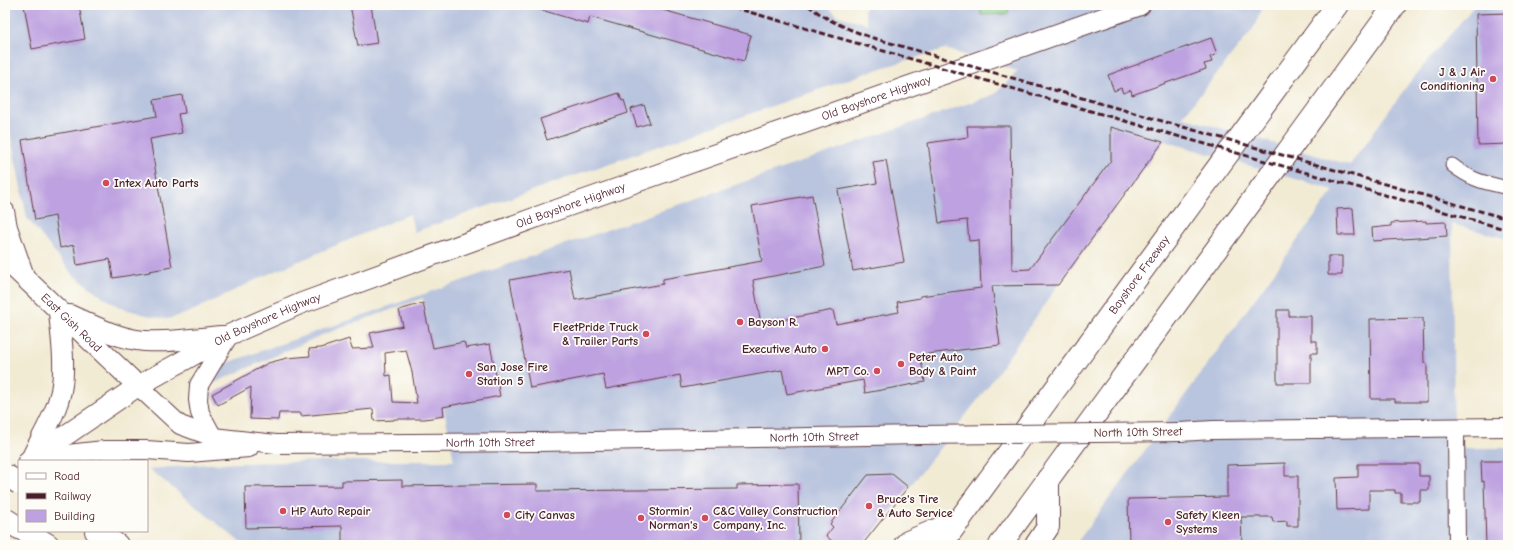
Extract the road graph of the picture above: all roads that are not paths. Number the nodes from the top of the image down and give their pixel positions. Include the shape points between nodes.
1 (1140, 5) edge
2 (1337, 5) edge
3 (1395, 6) edge
4 (1452, 165) dead end
5 (1508, 188) edge
6 (5, 211) edge
7 (5, 259) edge
8 (26, 279) junction
9 (59, 311) junction
10 (230, 335) junction
11 (138, 386) junction
12 (1456, 427) junction
13 (1508, 427) edge
14 (213, 437) junction
15 (276, 444) junction
16 (28, 460) edge
17 (30, 460) edge
18 (44, 460) edge
19 (18, 469) edge
20 (5, 476) edge
21 (1048, 479) junction
22 (5, 480) edge
23 (18, 482) edge
24 (5, 519) edge
25 (960, 520) junction
26 (18, 527) edge
27 (27, 532) edge
28 (98, 532) edge
29 (46, 544) edge
30 (117, 545) edge
31 (905, 545) edge
32 (941, 545) edge
33 (1000, 545) edge
34 (1036, 545) edge
35 (1457, 545) edge

1 - 10 main road, Old Bayshore Highway via 447,249 302,303
2 - 25 highway, Bayshore Freeway
3 - 21 highway
4 - 5 street via 1479,182
6 - 8 main road
7 - 8 main road, East Gish Road
8 - 9 main road, East Gish Road
9 - 10 main road via 114,334 145,341
9 - 11 main road, East Gish Road
9 - 16 main road via 64,364 60,392 54,412
10 - 11 main road, Old Bayshore Highway
10 - 14 main road via 199,385 200,413
11 - 14 main road, North 10th Street via 180,425
11 - 17 main road, Old Bayshore Highway
12 - 13 main road, North 10th Street
12 - 15 main road, North 10th Street, bridge
12 - 35 street
14 - 15 main road, North 10th Street
15 - 18 main road via 238,450 189,453 104,450
19 - 22 main road, Old Bayshore Highway
20 - 23 highway, bridge
21 - 33 highway
21 - 34 highway via 1048,527
24 - 26 highway
25 - 31 highway
25 - 32 highway, Bayshore Freeway
27 - 29 highway
28 - 30 highway

